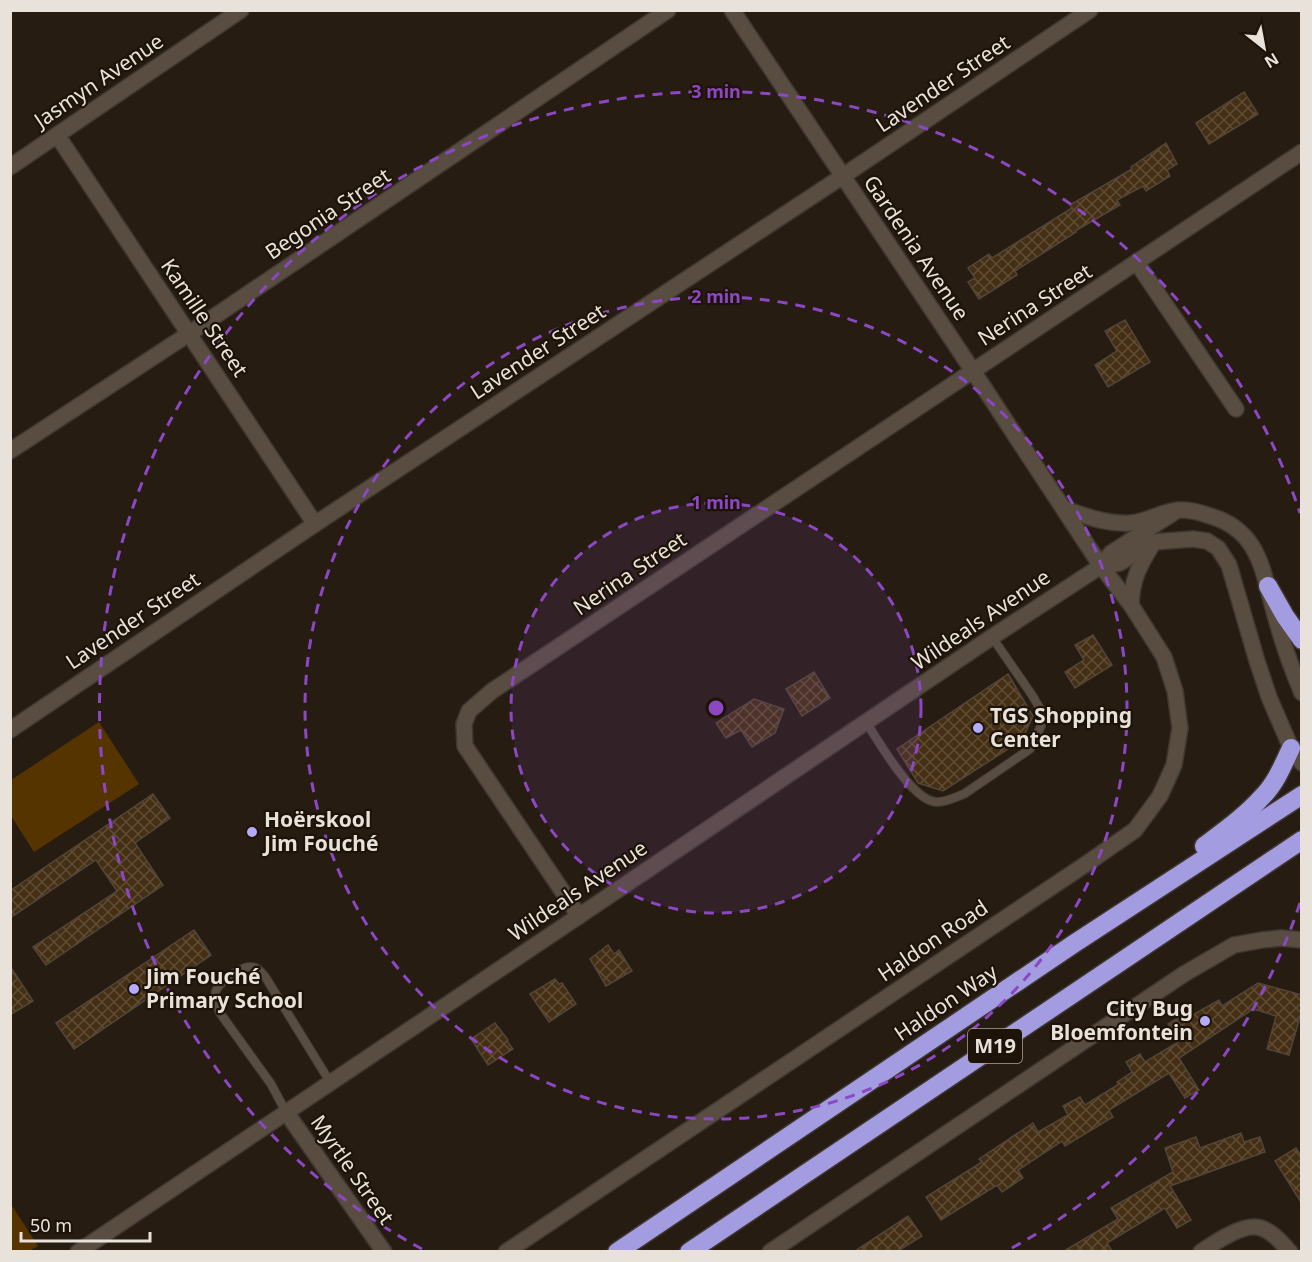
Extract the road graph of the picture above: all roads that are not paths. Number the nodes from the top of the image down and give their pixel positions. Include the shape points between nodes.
1 (241, 10) edge
2 (668, 10) edge
3 (732, 10) edge
4 (1090, 10) edge
5 (57, 135) junction
6 (1302, 152) edge
7 (10, 167) edge
8 (843, 176) junction
9 (1137, 263) junction
10 (190, 333) junction
11 (973, 371) junction
12 (1236, 409) dead end
13 (10, 451) edge
14 (1064, 509) junction
15 (1178, 510) junction
16 (315, 524) junction
17 (1153, 542) junction
18 (1101, 566) junction
19 (1268, 586) junction
20 (1131, 604) junction
21 (992, 637) junction
22 (1302, 640) edge
23 (1302, 693) edge
24 (866, 722) junction
25 (10, 730) edge
26 (1291, 748) junction
27 (1302, 763) edge
28 (1302, 795) edge
29 (1302, 840) edge
30 (1279, 855) junction
31 (1302, 855) edge
32 (579, 916) junction
33 (1302, 940) edge
34 (1076, 943) junction
35 (330, 1082) junction
36 (286, 1112) junction
37 (78, 1251) edge
38 (384, 1251) edge
39 (506, 1251) edge
40 (617, 1251) edge
41 (689, 1251) edge
42 (770, 1251) edge
43 (1201, 1251) edge
44 (1290, 1251) edge

1 - 5 street, Jasmyn Avenue
2 - 10 street, Begonia Street
3 - 8 street, Gardenia Avenue
4 - 8 street, Lavender Street
5 - 7 street, Jasmyn Avenue
5 - 10 street, Kamille Street
6 - 9 street, Nerina Street
8 - 11 street, Gardenia Avenue
8 - 16 street, Lavender Street
9 - 11 street, Nerina Street
9 - 12 street
10 - 13 street, Begonia Street
10 - 16 street, Kamille Street
11 - 14 street, Gardenia Avenue
11 - 32 street, Nerina Street via 492,691 469,711 464,724 465,746
14 - 15 street via 1101,521 1132,523
14 - 18 street, Gardenia Avenue
15 - 18 street via 1112,553
15 - 19 street via 1220,518 1236,527 1261,563
16 - 25 street, Lavender Street
17 - 18 street via 1120,563
17 - 20 street via 1136,572
17 - 26 street via 1193,538 1218,548 1229,565 1257,662
18 - 20 street, Haldon Road
18 - 21 street, Wildeals Avenue
19 - 22 highway
19 - 23 street via 1279,631
20 - 39 street, Haldon Road via 1164,657 1175,691 1180,728 1173,765 1160,796 1135,830
21 - 24 street, Wildeals Avenue
21 - 24 lane via 1042,712 1041,726 1030,749 964,794 936,802 924,798 903,777
24 - 32 street, Wildeals Avenue
26 - 27 street
26 - 34 highway via 1274,782 1249,810
28 - 34 highway, Haldon Way / M19
29 - 30 highway, M19
30 - 31 highway
30 - 41 highway, M19
32 - 35 street, Wildeals Avenue
33 - 42 street via 1281,938 1234,945 1184,974
34 - 40 highway, Haldon Way / M19
35 - 36 street, Wildeals Avenue
35 - 36 lane via 262,973 252,967 243,968 219,984 214,1002
36 - 37 street, Wildeals Avenue
36 - 38 street, Myrtle Street
43 - 44 street via 1226,1236 1259,1227

